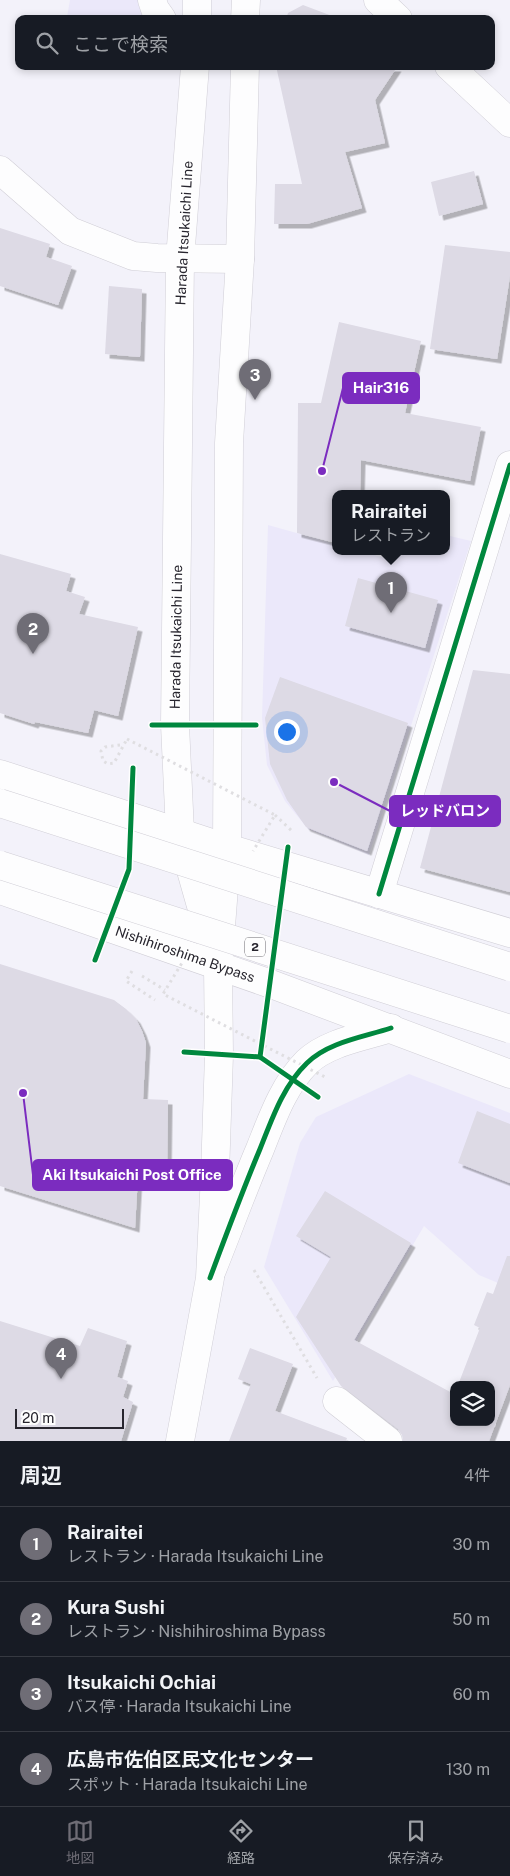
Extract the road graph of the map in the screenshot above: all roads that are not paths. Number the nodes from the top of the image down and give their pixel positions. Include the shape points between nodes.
1 (152, 0) edge
2 (197, 0) edge
3 (246, 0) edge
4 (378, 0) edge
5 (159, 15) edge
6 (197, 15) edge
7 (245, 15) edge
8 (394, 15) edge
9 (195, 70) edge
10 (245, 70) edge
11 (453, 70) edge
12 (510, 123) edge
13 (0, 170) edge
14 (180, 259) junction
15 (240, 259) junction
16 (510, 465) edge
17 (0, 774) edge
18 (0, 803) edge
19 (180, 832) junction
20 (227, 848) junction
21 (0, 865) edge
22 (0, 890) edge
23 (378, 894) junction
24 (510, 933) edge
25 (218, 966) junction
26 (510, 967) edge
27 (391, 1028) junction
28 (510, 1029) edge
29 (510, 1074) edge
30 (210, 1278) junction
31 (337, 1401) road end
32 (180, 1441) edge
33 (388, 1441) edge

1 - 5 main road
2 - 6 main road
3 - 7 main road
4 - 8 main road
9 - 14 main road, Harada Itsukaichi Line
10 - 15 main road
11 - 12 main road
13 - 14 main road via 70,231 133,256
14 - 15 main road
14 - 19 main road, Harada Itsukaichi Line via 175,725
15 - 20 main road via 228,442
16 - 23 main road
17 - 19 main road
18 - 26 main road, bridge
19 - 20 main road
19 - 25 main road, Harada Itsukaichi Line
20 - 23 main road
20 - 25 main road
21 - 28 main road, Nishihiroshima Bypass / 2, bridge
22 - 25 main road, Nishihiroshima Bypass / 2
23 - 24 main road
25 - 27 main road, Nishihiroshima Bypass / 2
25 - 30 main road, Harada Itsukaichi Line via 219,1055
27 - 29 main road, Nishihiroshima Bypass / 2
27 - 30 main road via 330,1047 307,1062 293,1080 281,1098
30 - 32 main road, Harada Itsukaichi Line
31 - 33 main road

